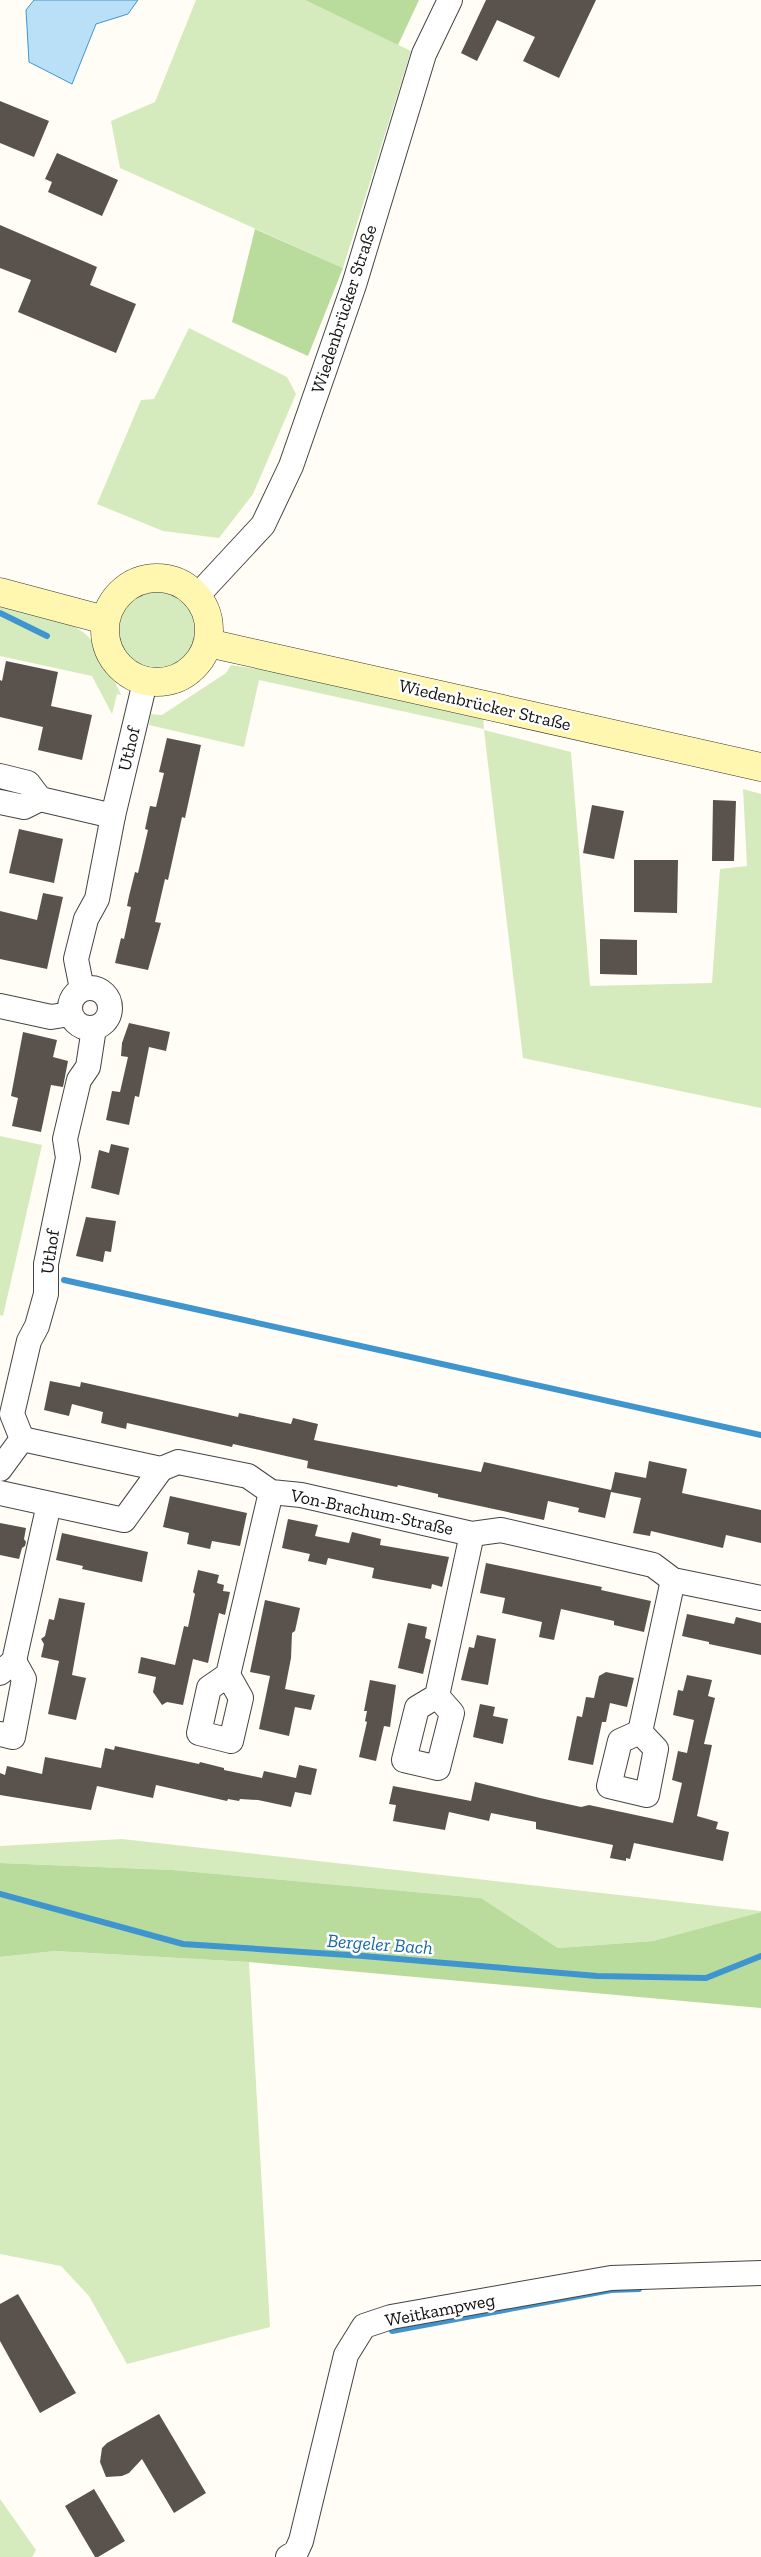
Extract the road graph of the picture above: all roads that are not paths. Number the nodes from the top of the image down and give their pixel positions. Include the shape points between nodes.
1 (450, 0) edge
2 (0, 592) edge
3 (197, 596) junction
4 (105, 620) junction
5 (208, 642) junction
6 (145, 682) junction
7 (761, 767) edge
8 (0, 776) edge
9 (40, 799) junction
10 (0, 802) edge
11 (113, 816) junction
12 (82, 989) junction
13 (0, 1006) edge
14 (70, 1014) junction
15 (94, 1028) junction
16 (22, 1439) junction
17 (0, 1469) edge
18 (161, 1470) junction
19 (271, 1492) junction
20 (0, 1493) edge
21 (49, 1504) junction
22 (472, 1534) junction
23 (673, 1580) junction
24 (761, 1598) edge
25 (7, 1667) edge
26 (228, 1675) dead end
27 (437, 1696) dead end
28 (640, 1732) dead end
29 (0, 1734) edge
30 (761, 2273) edge
31 (288, 2557) edge

1 - 3 street, Wiedenbrücker Straße via 424,54 354,285 291,466 263,525
2 - 4 street
3 - 4 street via 179,583 158,578 139,580 120,593
3 - 5 street via 209,622
4 - 6 street via 104,634 110,653 125,672
5 - 6 street via 197,665 185,675 168,682
5 - 7 street, Wiedenbrücker Straße
6 - 11 street, Uthof
8 - 9 street via 28,783
9 - 10 street via 24,807
9 - 11 street
11 - 12 street, Uthof via 97,899 86,919 76,959
12 - 14 street via 74,995
12 - 15 street via 100,991 110,1006 103,1024
13 - 14 street via 51,1017
14 - 15 street via 84,1028
15 - 16 street, Uthof via 88,1068 79,1080 65,1139 68,1158 46,1264 46,1294 29,1341 12,1414
16 - 17 street
16 - 18 street, Von-Brachum-Straße
18 - 19 street, Von-Brachum-Straße via 178,1462 248,1476
18 - 21 street via 124,1520
19 - 22 street, Von-Brachum-Straße via 301,1495
19 - 26 street, Von-Brachum-Straße
20 - 21 street
21 - 25 street
22 - 23 street, Von-Brachum-Straße via 501,1530 653,1566
22 - 27 street, Von-Brachum-Straße
23 - 24 street, Von-Brachum-Straße
23 - 28 street
25 - 29 street via 24,1679 12,1737
30 - 31 street, Weitkampweg via 611,2278 390,2316 364,2326 346,2355 301,2541 296,2552

